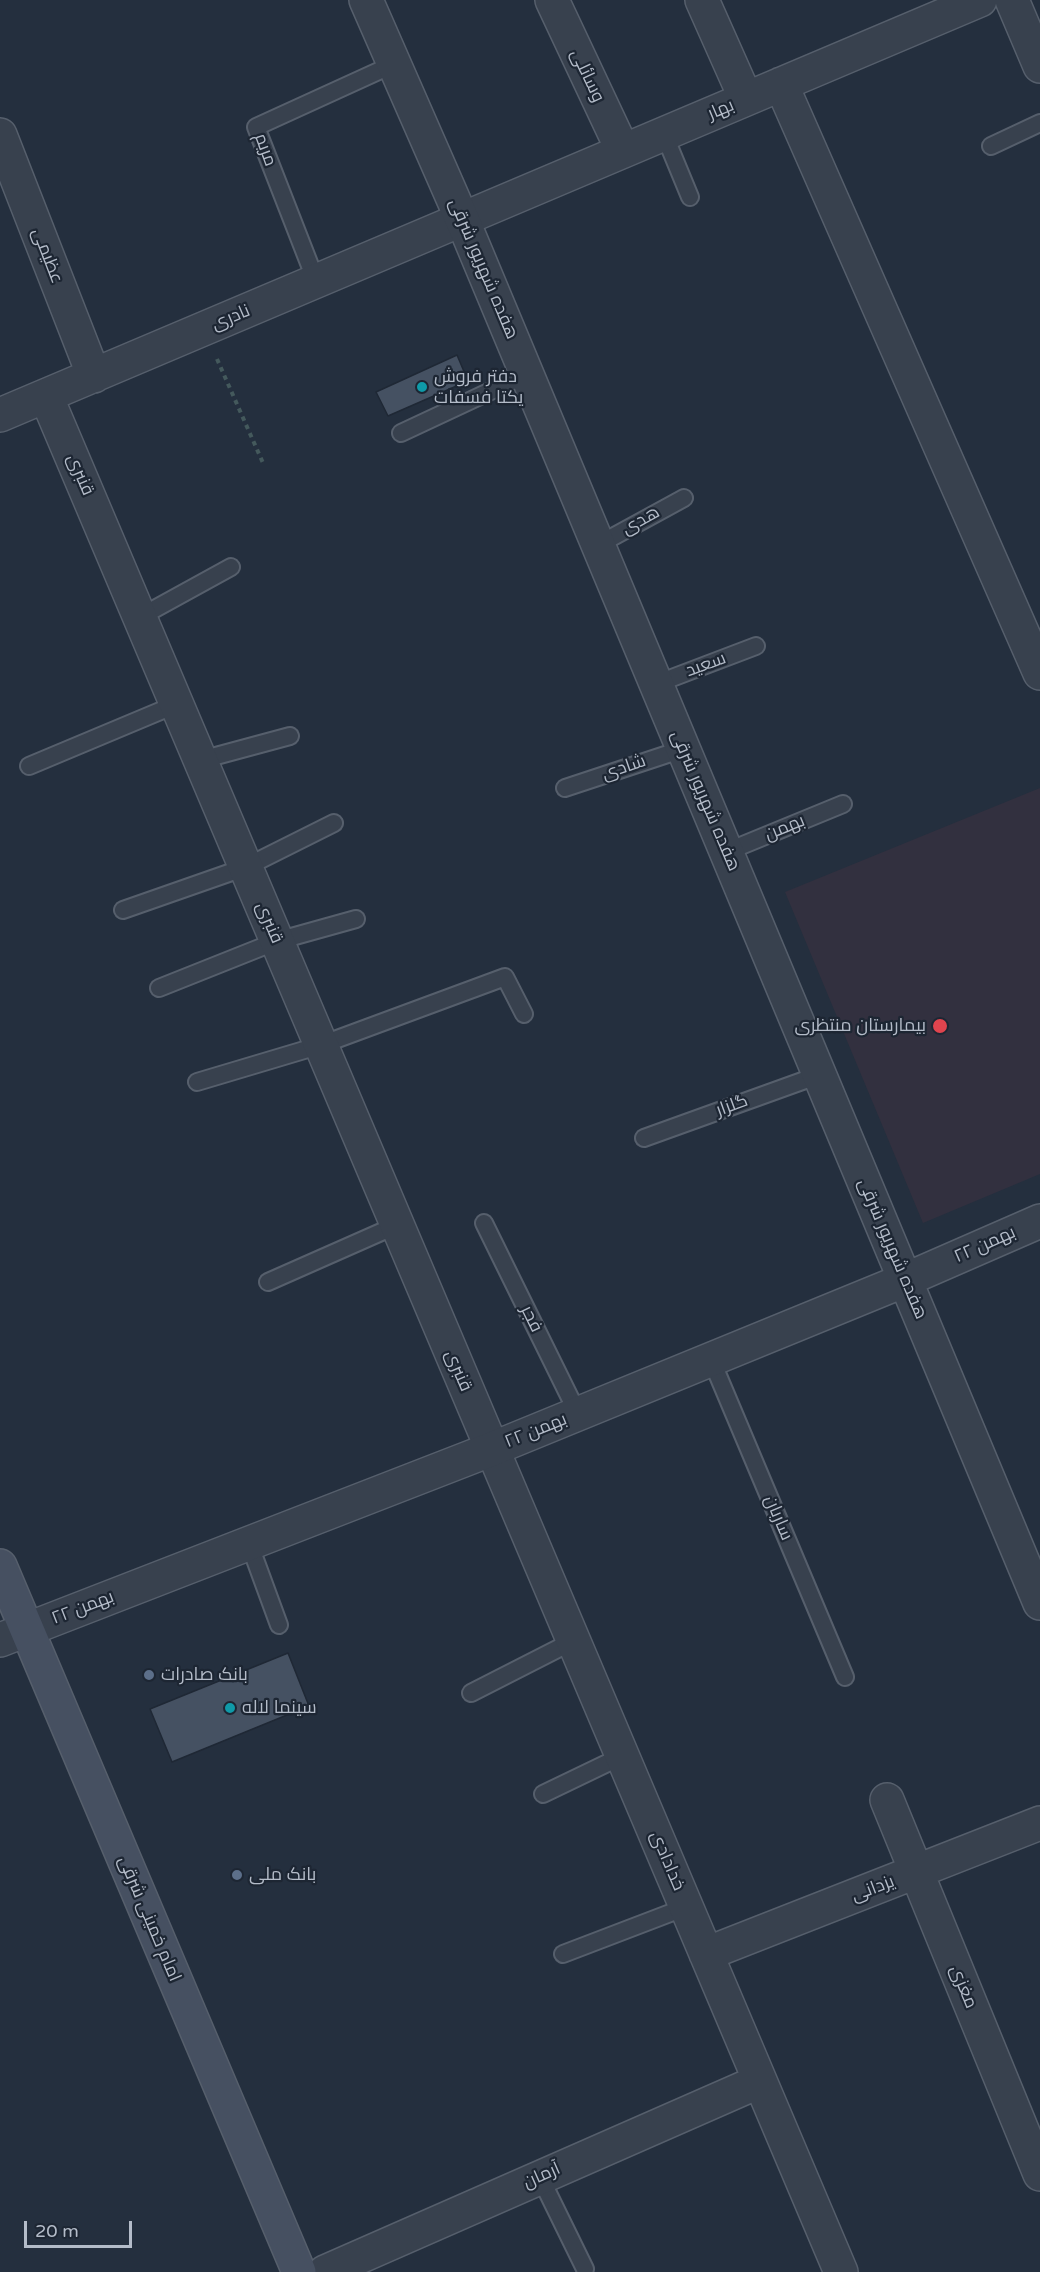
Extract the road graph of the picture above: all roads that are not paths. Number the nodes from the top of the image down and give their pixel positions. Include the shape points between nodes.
1 (366, 0) edge
2 (552, 0) edge
3 (702, 0) edge
4 (980, 0) edge
5 (1012, 0) edge
6 (394, 64) junction
7 (1040, 66) edge
8 (781, 84) junction
9 (746, 99) junction
10 (1040, 123) edge
11 (664, 134) junction
12 (0, 135) edge
13 (991, 146) dead end
14 (622, 151) junction
15 (690, 197) dead end
16 (462, 219) junction
17 (316, 281) junction
18 (527, 374) junction
19 (94, 376) junction
20 (46, 396) junction
21 (0, 416) edge
22 (401, 433) dead end
23 (684, 498) dead end
24 (598, 545) junction
25 (231, 567) dead end
26 (140, 617) junction
27 (756, 646) dead end
28 (1040, 673) edge
29 (656, 684) junction
30 (177, 704) junction
31 (290, 736) dead end
32 (683, 749) junction
33 (201, 760) junction
34 (29, 766) dead end
35 (565, 788) dead end
36 (843, 804) dead end
37 (334, 824) dead end
38 (726, 852) junction
39 (246, 867) junction
40 (123, 910) dead end
41 (356, 919) dead end
42 (277, 941) junction
43 (159, 988) dead end
44 (524, 1014) dead end
45 (321, 1045) junction
46 (819, 1075) junction
47 (197, 1082) dead end
48 (644, 1138) dead end
49 (1040, 1221) edge
50 (484, 1223) dead end
51 (397, 1225) junction
52 (905, 1280) junction
53 (268, 1282) dead end
54 (711, 1359) junction
55 (578, 1414) junction
56 (492, 1449) junction
57 (249, 1543) junction
58 (0, 1566) edge
59 (1037, 1589) edge
60 (279, 1625) dead end
61 (13, 1635) edge
62 (573, 1641) junction
63 (844, 1677) dead end
64 (471, 1693) dead end
65 (622, 1756) junction
66 (543, 1794) dead end
67 (887, 1800) dead end
68 (1040, 1823) edge
69 (917, 1872) junction
70 (686, 1906) junction
71 (706, 1953) junction
72 (563, 1954) dead end
73 (760, 2081) junction
74 (1040, 2174) edge
75 (540, 2177) junction
76 (378, 2261) edge
77 (585, 2269) dead end
78 (299, 2272) edge
79 (325, 2272) edge
80 (841, 2272) edge

1 - 6 street, هفده شهریور شرقی
2 - 14 street, وسائلی
3 - 9 street
4 - 8 street, بهار
5 - 7 street
6 - 16 street, هفده شهریور شرقی
6 - 17 lane, مریم via 255,127
8 - 9 street, بهار
8 - 28 street
9 - 11 street, بهار
10 - 13 lane
11 - 14 street, بهار
11 - 15 lane
12 - 19 street, عظیمی
14 - 16 street, بهار
16 - 17 street, نادری
16 - 18 street, هفده شهریور شرقی
17 - 19 street, نادری
18 - 22 lane
18 - 24 street, هفده شهریور شرقی
19 - 20 street, نادری
20 - 21 street, نادری
20 - 26 street, قنبری
23 - 24 lane, هدی
24 - 29 street, هفده شهریور شرقی
25 - 26 lane
26 - 30 street, قنبری
27 - 29 lane, سعید
29 - 32 street, هفده شهریور شرقی
30 - 33 street, قنبری
30 - 34 lane
31 - 33 lane
32 - 35 lane, شادی
32 - 38 street, هفده شهریور شرقی
33 - 39 street, قنبری
36 - 38 lane, بهمن
37 - 39 lane
38 - 46 street, هفده شهریور شرقی
39 - 40 lane
39 - 42 street, قنبری
41 - 42 lane
42 - 43 lane
42 - 45 street, قنبری
44 - 45 lane via 505,977
45 - 47 lane
45 - 51 street, قنبری
46 - 48 lane, گلزار
46 - 52 street, هفده شهریور شرقی
49 - 52 street, ۲۲ بهمن
50 - 55 lane, فجر
51 - 53 lane
51 - 56 street, قنبری
52 - 54 street, ۲۲ بهمن
52 - 59 street, هفده شهریور شرقی
54 - 55 street, ۲۲ بهمن
54 - 63 lane, ساربان
55 - 56 street, ۲۲ بهمن
56 - 57 street, ۲۲ بهمن
56 - 62 street, خدادادی
57 - 60 lane
57 - 61 street, ۲۲ بهمن
58 - 61 main road, امام خمینی شرقی
61 - 78 main road, امام خمینی شرقی
62 - 64 lane
62 - 65 street, خدادادی
65 - 66 lane
65 - 70 street, خدادادی
67 - 69 street, مغزی
68 - 69 street, یزدانی
69 - 71 street, یزدانی
69 - 74 street, مغزی
70 - 71 street, خدادادی
70 - 72 lane
71 - 73 street, خدادادی
73 - 75 street, آرمان
73 - 80 street, خدادادی
75 - 76 street, آرمان
75 - 77 lane
76 - 79 street, آرمان

